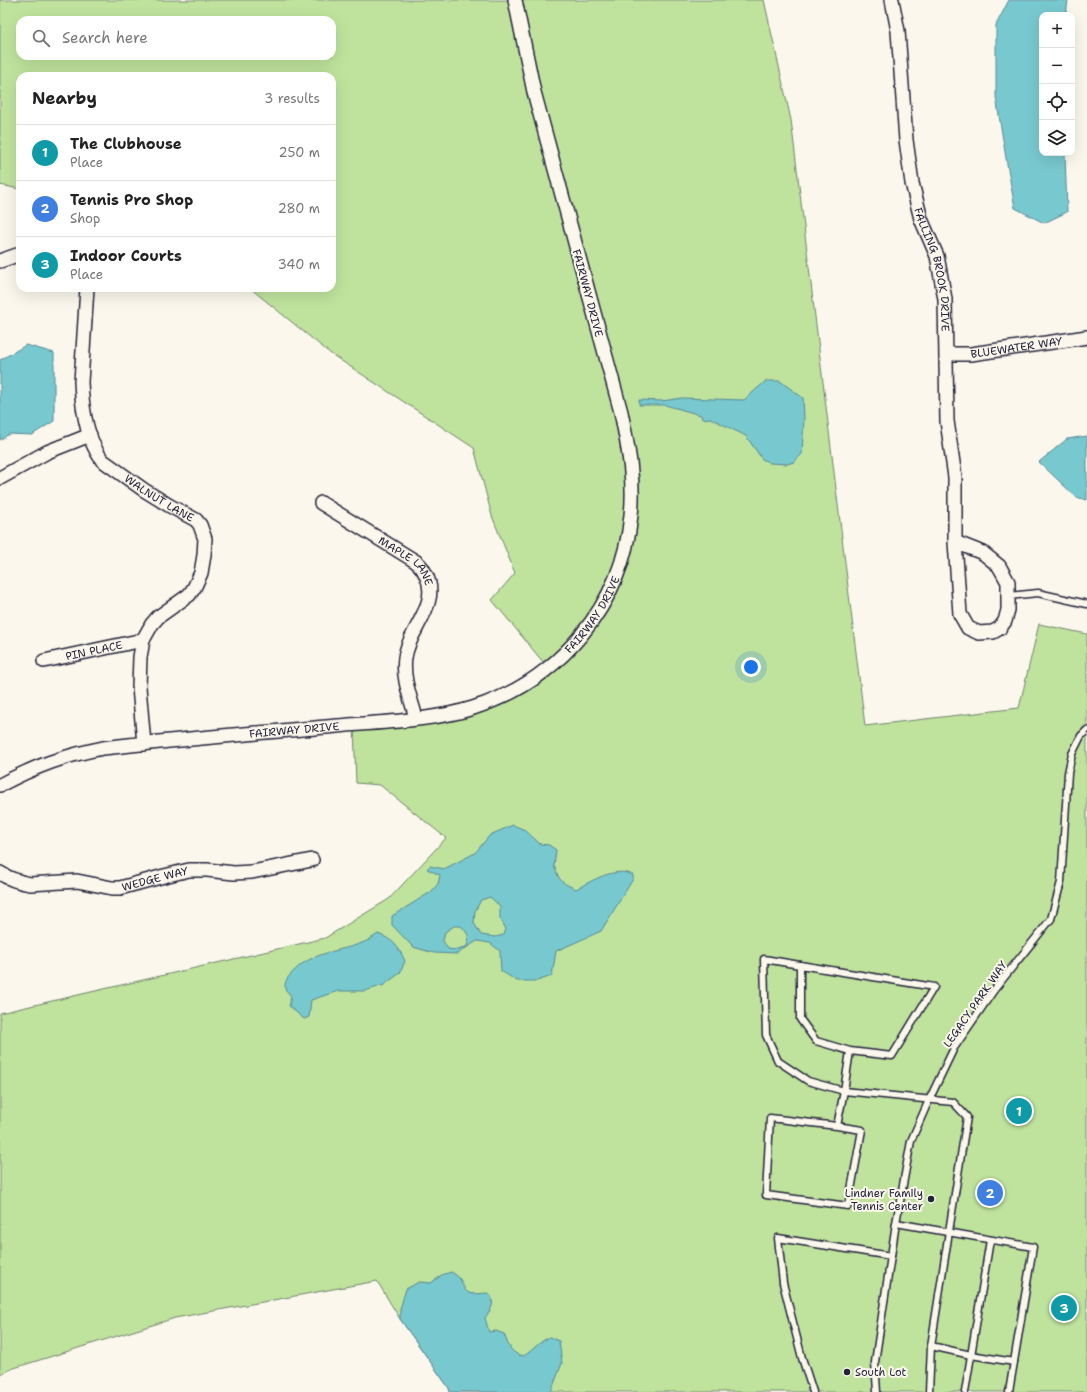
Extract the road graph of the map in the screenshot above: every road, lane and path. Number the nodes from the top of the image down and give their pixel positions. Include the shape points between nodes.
1 (515, 0) edge
2 (892, 0) edge
3 (16, 256) edge
4 (0, 262) edge
5 (87, 292) edge
6 (1087, 337) edge
7 (947, 354) junction
8 (90, 435) junction
9 (0, 478) edge
10 (321, 503) dead end
11 (955, 542) junction
12 (1008, 596) junction
13 (1087, 604) edge
14 (143, 640) junction
15 (44, 661) dead end
16 (416, 718) junction
17 (1087, 730) edge
18 (144, 744) junction
19 (0, 785) edge
20 (312, 860) dead end
21 (0, 873) edge
22 (800, 964) junction
23 (850, 1051) junction
24 (844, 1091) junction
25 (929, 1100) junction
26 (837, 1126) junction
27 (896, 1223) junction
28 (949, 1232) junction
29 (990, 1240) junction
30 (891, 1256) junction
31 (931, 1346) junction
32 (971, 1355) junction
33 (1014, 1362) junction
34 (813, 1392) edge
35 (877, 1392) edge
36 (929, 1392) edge
37 (965, 1392) edge
38 (1009, 1392) edge

1 - 16 street, FAIRWAY DRIVE via 534,92 621,412 630,461 631,516 626,547 617,577 592,623 572,647 522,686 494,700 460,712
2 - 7 street, FALLING BROOK DRIVE via 898,31 906,140 912,183 921,219 937,256 945,299
3 - 4 street
5 - 8 street, WALNUT LANE via 82,397
6 - 7 street, BLUEWATER WAY via 972,354
7 - 11 street, FALLING BROOK DRIVE via 947,421 955,477
8 - 9 street via 47,452
8 - 14 street, WALNUT LANE via 102,460 144,490 196,520 203,531 204,555 201,573 194,588 189,595 158,617
10 - 16 street, MAPLE LANE via 416,561 428,580 431,588 429,601 411,638 405,658 406,679
11 - 12 street, FALLING BROOK DRIVE via 983,552 999,566 1008,582
11 - 12 street, FALLING BROOK DRIVE via 960,614 968,628 979,633 993,632 1000,628 1008,610
12 - 13 lane via 1038,594
14 - 15 street, PIN PLACE
14 - 18 street, WALNUT LANE via 139,687
16 - 18 street, FAIRWAY DRIVE
17 - 25 lane, LEGACY PARK WAY via 1072,754 1061,882 1051,919 994,990 954,1048
18 - 19 street, FAIRWAY DRIVE via 73,754 25,772
20 - 21 street, WEDGE WAY via 252,872 189,870 120,888 72,881 22,883
22 - 23 lane via 800,1019 816,1041
22 - 23 lane via 934,987 892,1056
22 - 24 lane via 764,959 766,1035 778,1061 808,1081
23 - 24 lane
24 - 25 lane
24 - 26 lane
25 - 27 lane, LEGACY PARK WAY via 912,1141
25 - 28 lane via 953,1102 967,1117
26 - 26 lane via 862,1130 848,1206 766,1196 770,1118
27 - 28 lane
27 - 30 lane, LEGACY PARK WAY
28 - 29 lane
28 - 31 lane
29 - 32 lane
29 - 33 lane via 1033,1247
30 - 34 lane via 778,1238 783,1283
30 - 35 lane, LEGACY PARK WAY via 875,1362
31 - 32 lane
31 - 36 lane
32 - 33 lane
32 - 37 lane
33 - 38 lane

